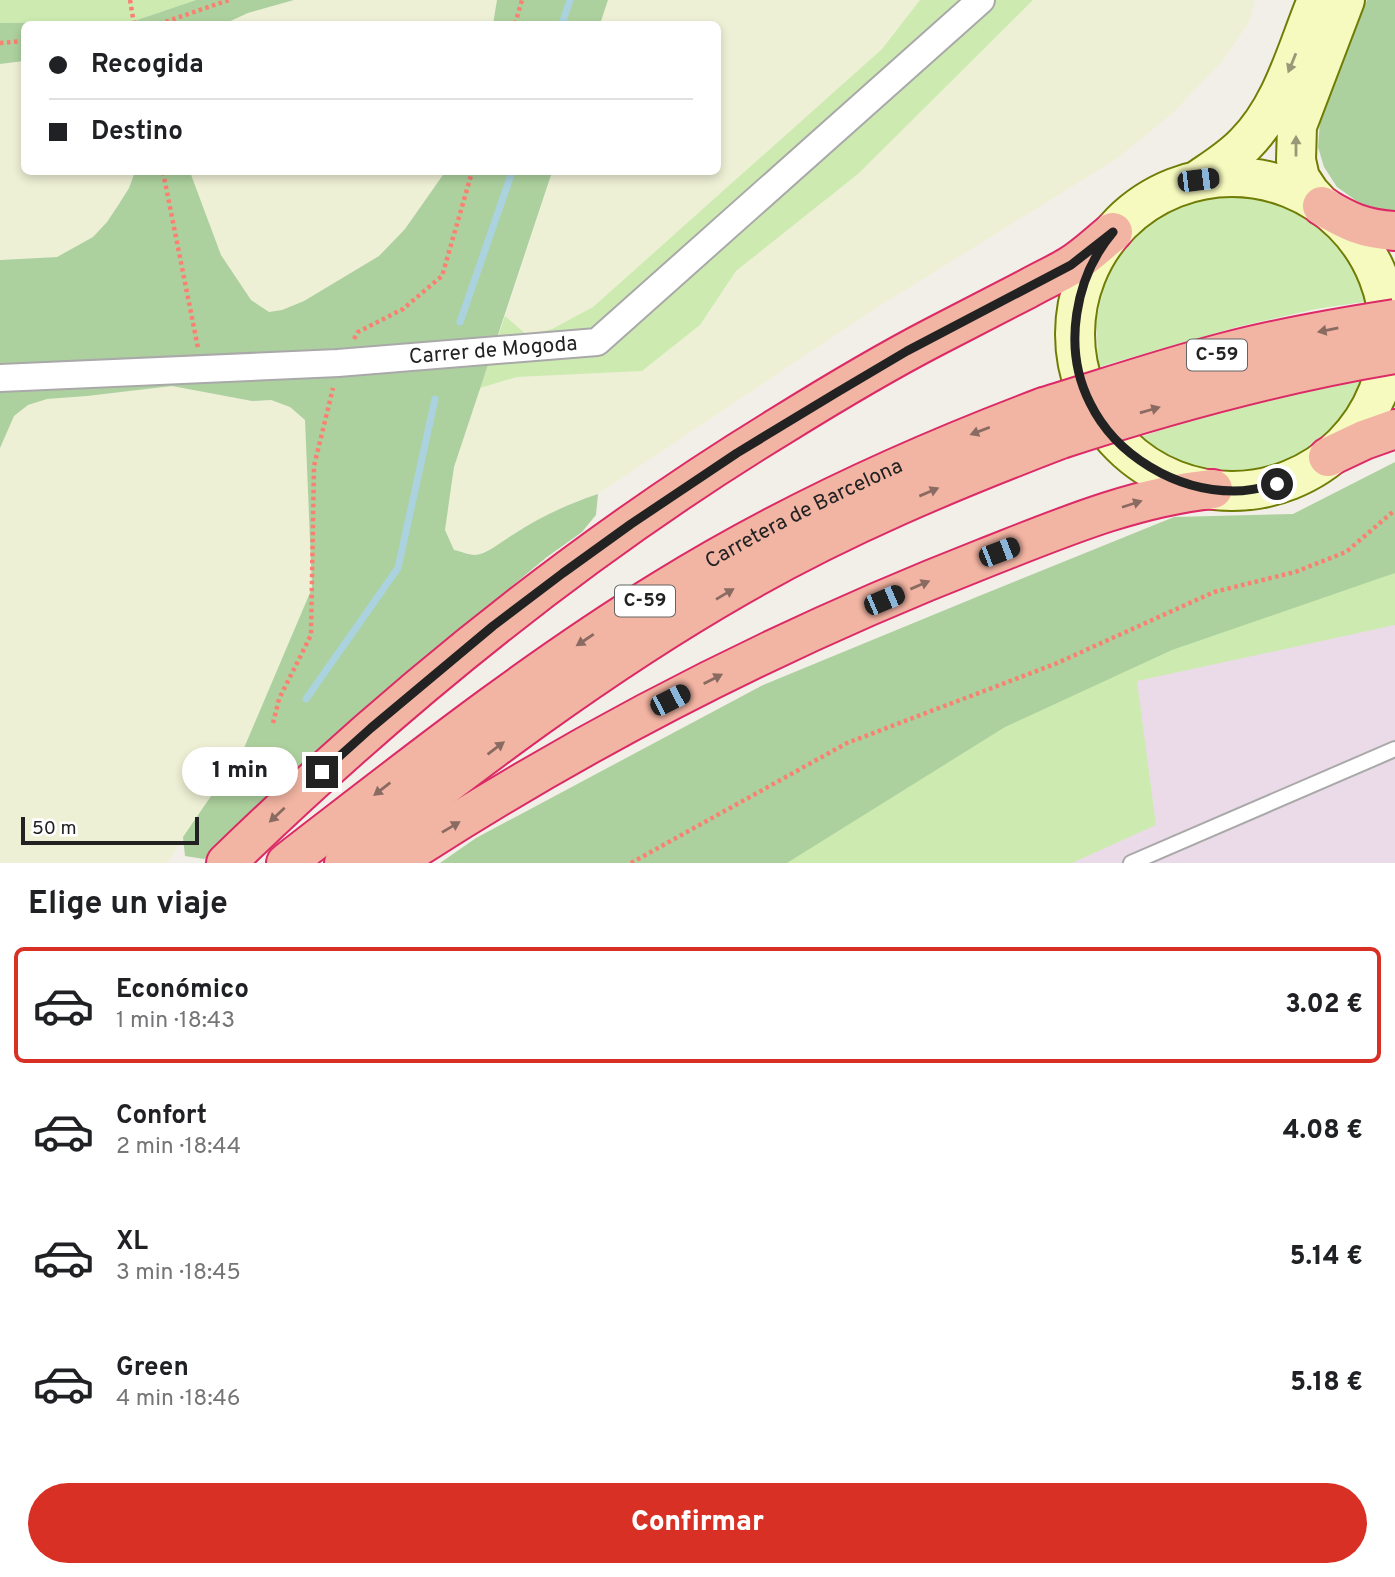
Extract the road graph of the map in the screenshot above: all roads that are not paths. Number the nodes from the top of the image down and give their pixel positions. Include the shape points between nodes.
1 (981, 0) edge
2 (1317, 0) edge
3 (1345, 0) edge
4 (1198, 180) junction
5 (1322, 206) junction
6 (1113, 232) junction
7 (1395, 232) edge
8 (1395, 318) edge
9 (1395, 354) edge
10 (0, 378) edge
11 (1053, 423) junction
12 (1395, 429) edge
13 (1328, 457) junction
14 (1213, 489) junction
15 (1395, 749) edge
16 (226, 863) edge
17 (286, 863) edge
18 (344, 863) edge
19 (393, 863) edge
20 (1131, 863) edge

1 - 10 street, Carrer de Mogoda via 597,342 338,363
2 -> 4 main road via 1263,123 1243,146
5 -> 3 main road via 1300,178 1297,126
4 - 5 main road via 1254,178 1291,189
4 - 6 main road via 1153,199
5 - 7 highway via 1351,223
5 - 13 main road via 1365,251 1377,274 1390,328 1390,351 1381,386 1352,433
6 - 14 main road via 1091,264 1077,308 1079,374 1090,403 1107,429 1139,460 1174,479
6 -> 16 highway via 1071,265 907,351 737,453 631,524 434,674
8 -> 11 highway, Carretera de Barcelona / C-59, bridge via 1306,334 1153,373
11 -> 9 highway, Carretera de Barcelona / C-59, bridge via 1138,414 1300,371
11 -> 17 highway, Carretera de Barcelona / C-59 via 962,438 736,546 663,589 518,687
18 -> 11 highway, Carretera de Barcelona / C-59 via 517,732 664,631 816,544 972,473
12 - 13 highway
13 - 14 main road via 1277,484 1235,491
19 -> 14 highway via 597,740 791,642 954,570 1102,514 1144,500
15 - 20 lane

